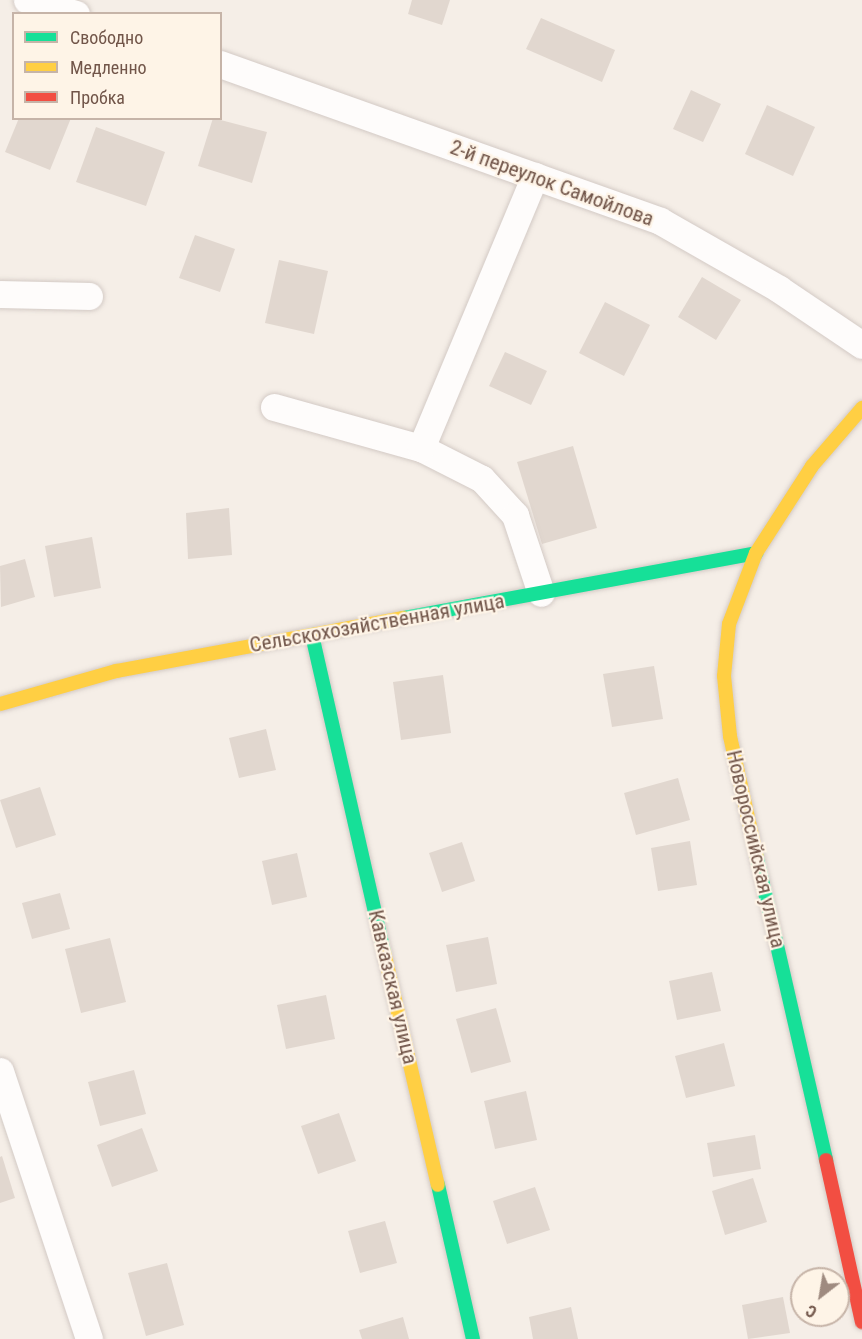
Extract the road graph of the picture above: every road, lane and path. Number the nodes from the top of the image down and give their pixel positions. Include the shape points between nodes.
1 (27, 0) edge
2 (69, 12) edge
3 (222, 65) edge
4 (535, 177) junction
5 (0, 294) edge
6 (89, 296) dead end
7 (862, 345) edge
8 (274, 407) dead end
9 (862, 408) edge
10 (421, 448) junction
11 (756, 553) junction
12 (541, 593) junction
13 (312, 635) junction
14 (0, 704) edge
15 (0, 1071) edge
16 (862, 1322) edge
17 (89, 1339) edge
18 (473, 1339) edge

1 - 2 street
3 - 4 street, 2-й переулок Самойлова
4 - 7 street, 2-й переулок Самойлова via 660,221 779,289
4 - 10 street
5 - 6 street
8 - 10 street
9 - 11 street, Новороссийская улица via 812,466
10 - 12 street via 482,479 515,514
11 - 12 street, Сельскохозяйственная улица
11 - 16 street, Новороссийская улица via 729,624 724,676 730,736
12 - 13 street, Сельскохозяйственная улица
13 - 14 street, Сельскохозяйственная улица via 116,670
13 - 18 street, Кавказская улица
15 - 17 street

